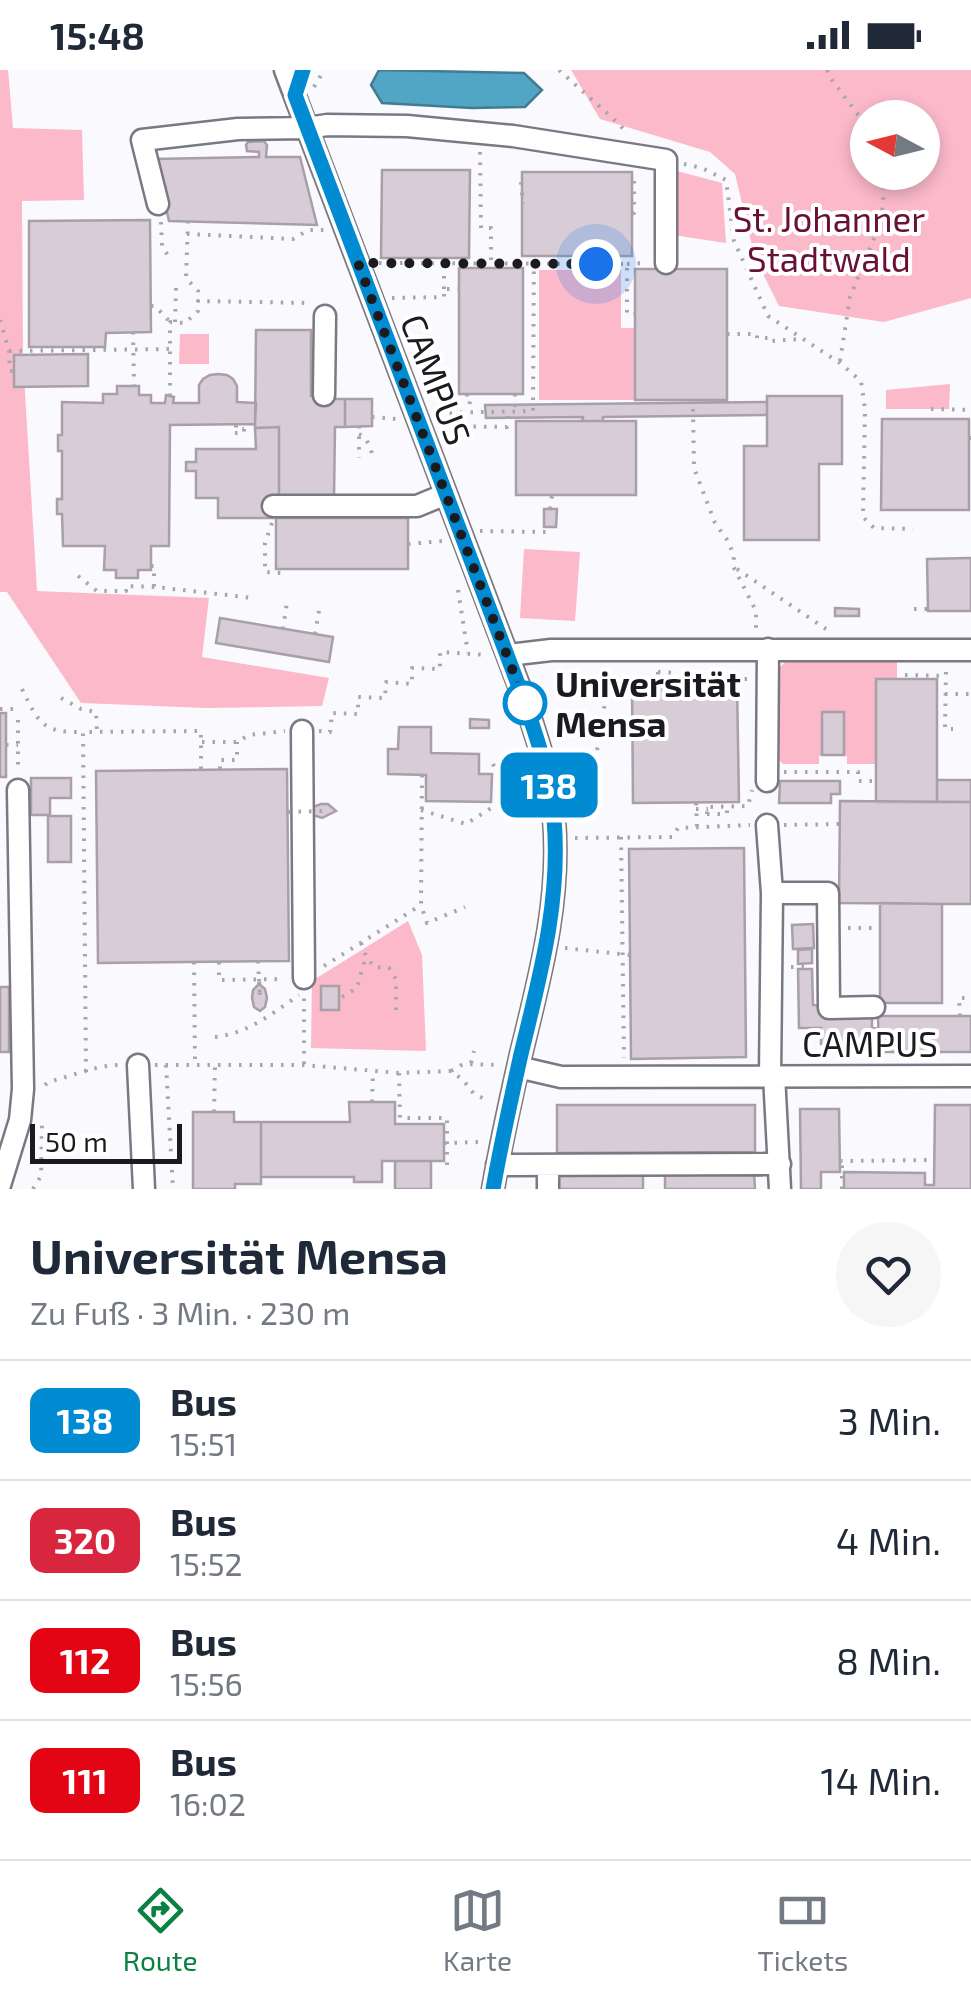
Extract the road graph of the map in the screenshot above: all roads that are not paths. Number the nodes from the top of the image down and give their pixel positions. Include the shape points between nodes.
1 (285, 70) edge
2 (304, 70) edge
3 (304, 93) junction
4 (306, 128) junction
5 (160, 213) road end
6 (666, 262) dead end
7 (325, 316) dead end
8 (324, 396) dead end
9 (446, 494) junction
10 (276, 506) road end
11 (768, 650) junction
12 (971, 650) edge
13 (508, 655) junction
14 (312, 731) road end
15 (767, 776) road end
16 (18, 785) road end
17 (768, 825) road end
18 (772, 893) junction
19 (304, 978) road end
20 (874, 1007) road end
21 (138, 1065) road end
22 (508, 1066) junction
23 (772, 1076) junction
24 (971, 1076) edge
25 (780, 1164) junction
26 (497, 1165) junction
27 (548, 1165) junction
28 (0, 1185) edge
29 (144, 1189) edge
30 (493, 1189) edge
31 (548, 1189) edge
32 (780, 1189) edge

1 - 3 street, CAMPUS
2 - 3 street
3 - 4 street, CAMPUS
4 - 5 street via 142,140
4 - 6 street via 408,126 666,160
4 - 9 street, CAMPUS
7 - 8 street
9 - 10 street via 417,506
9 - 13 street, CAMPUS
11 - 12 street
11 - 13 street
11 - 15 street
13 - 22 street, CAMPUS via 548,781 556,877 551,923
14 - 19 street
16 - 28 street via 22,1089
17 - 18 street, CAMPUS
18 - 20 street via 828,893 829,1008
18 - 23 street, CAMPUS
21 - 29 street
22 - 23 street, CAMPUS via 561,1077
22 - 26 street, CAMPUS
23 - 24 street, CAMPUS
23 - 25 street
25 - 27 street
25 - 32 street
26 - 27 street
26 - 30 street, CAMPUS
27 - 31 street

